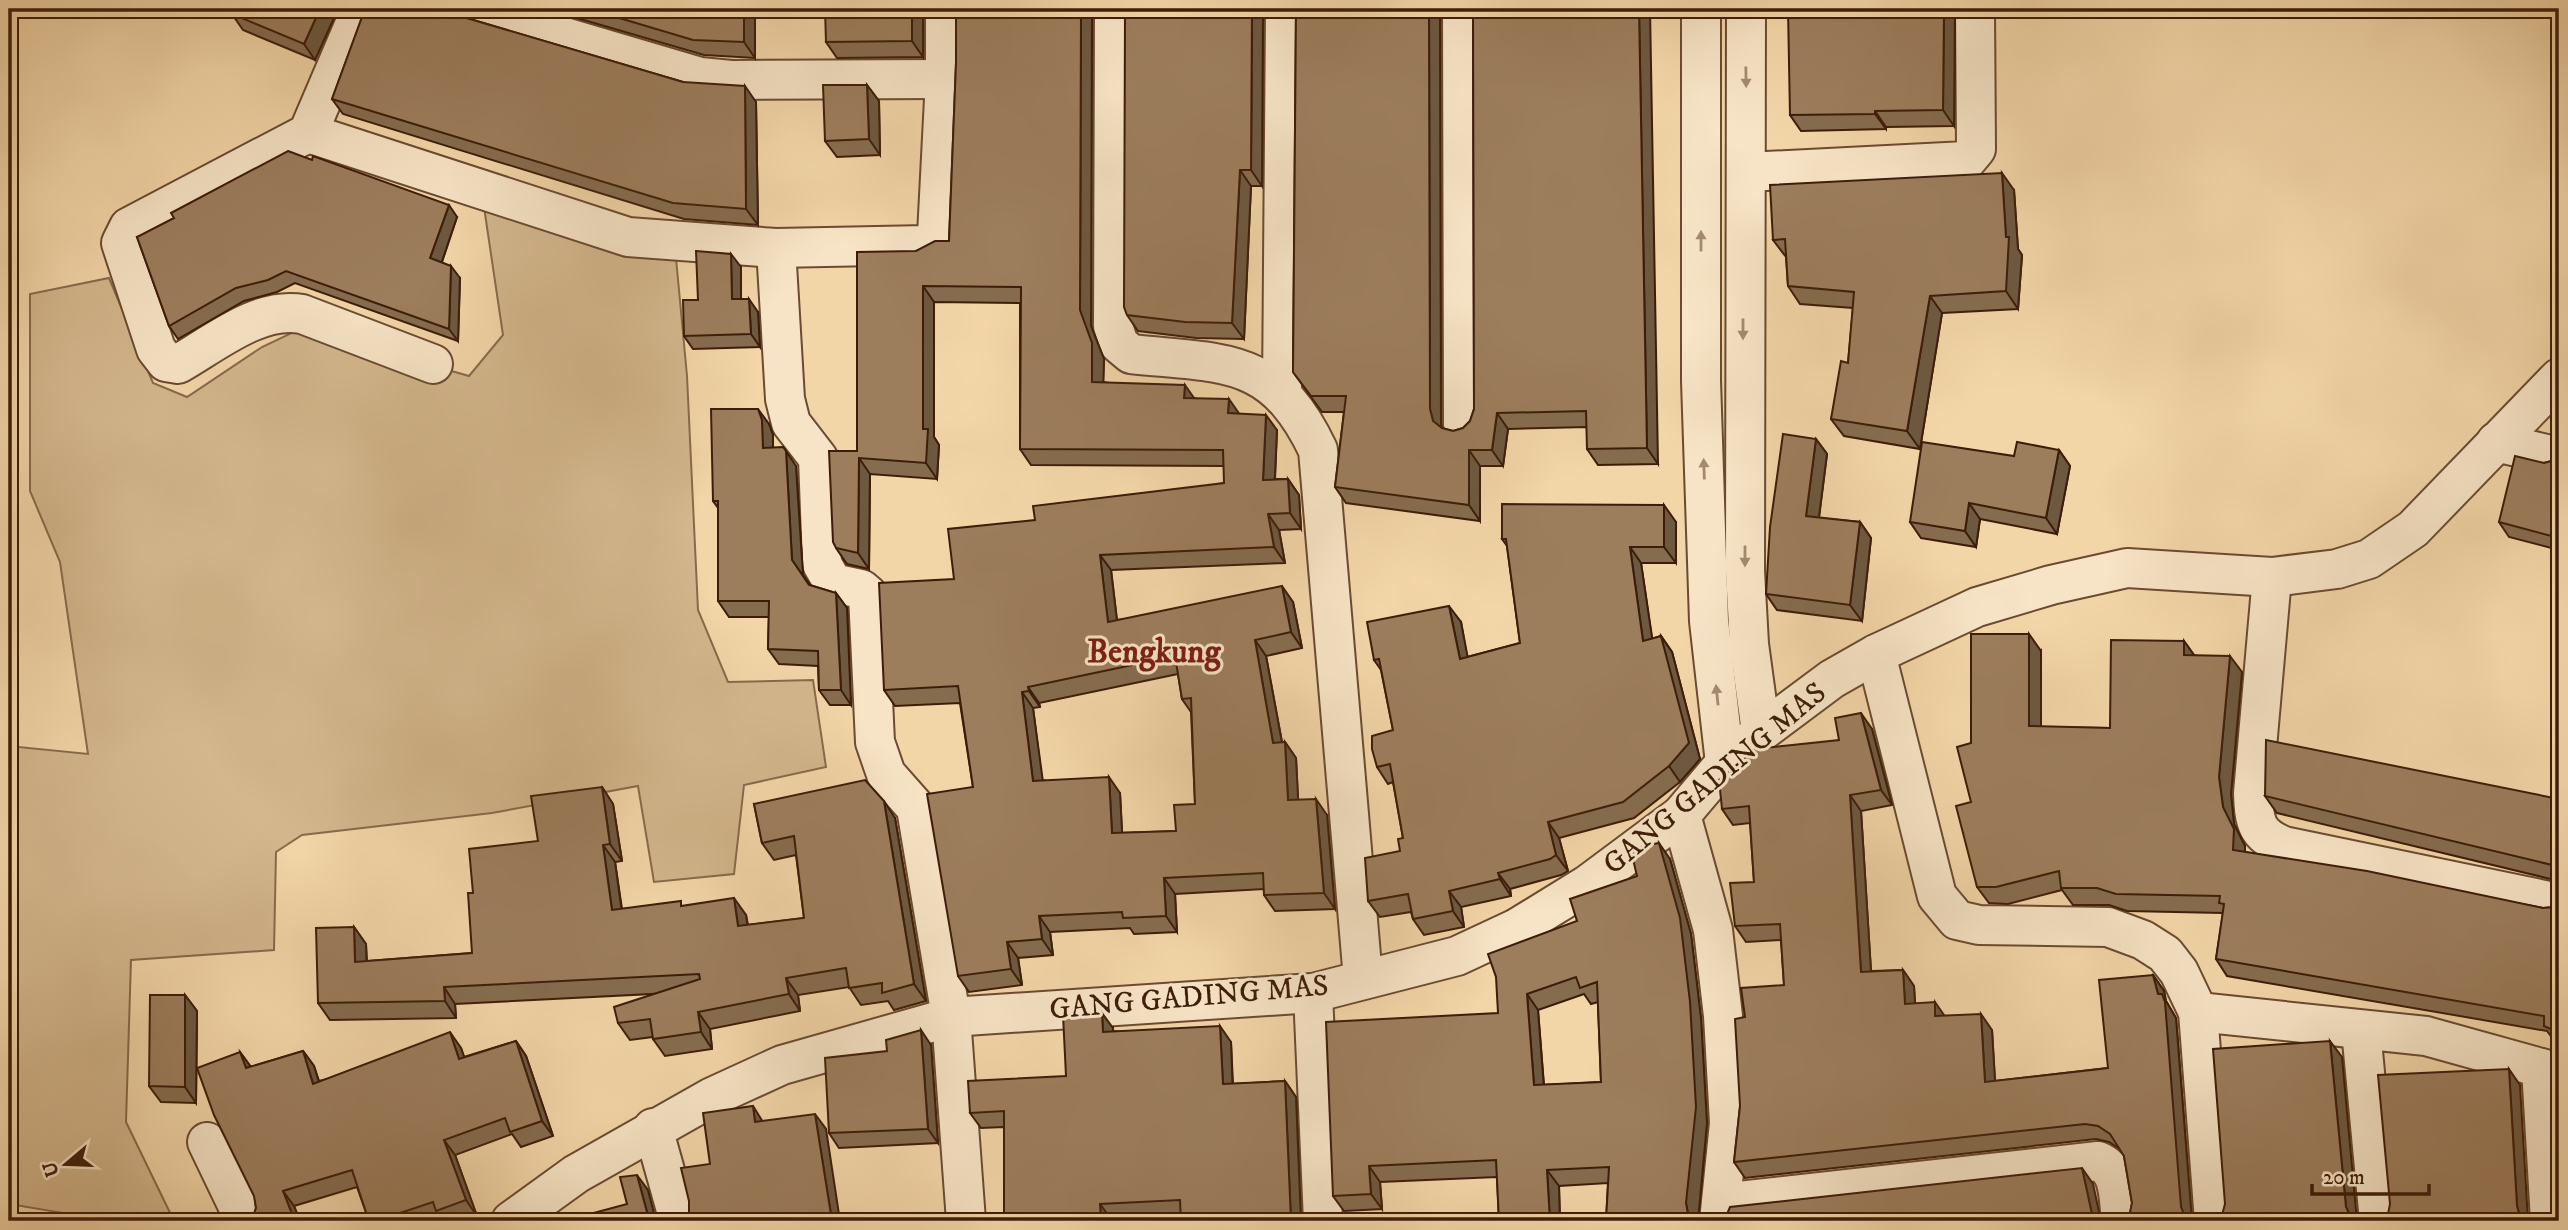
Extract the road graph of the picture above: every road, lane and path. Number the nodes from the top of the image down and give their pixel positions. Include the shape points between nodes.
1 (361, 9) edge
2 (470, 9) edge
3 (945, 9) edge
4 (1114, 9) edge
5 (1285, 9) edge
6 (1462, 9) edge
7 (1701, 9) edge
8 (1746, 9) edge
9 (1975, 9) edge
10 (945, 79) junction
11 (308, 133) junction
12 (1747, 172) junction
13 (776, 248) junction
14 (433, 364) dead end
15 (2559, 378) edge
16 (1282, 393) junction
17 (1463, 425) edge
18 (2496, 442) junction
19 (2559, 457) edge
20 (2272, 577) junction
21 (1876, 654) junction
22 (1761, 732) junction
23 (1725, 763) junction
24 (1681, 815) junction
25 (2559, 903) edge
26 (1363, 979) junction
27 (1313, 993) junction
28 (2198, 1012) junction
29 (951, 1017) junction
30 (2361, 1030) junction
31 (2550, 1071) edge
32 (653, 1128) junction
33 (207, 1142) dead end
34 (1720, 1212) edge
35 (245, 1221) edge
36 (511, 1221) edge
37 (679, 1221) edge
38 (966, 1221) edge
39 (1323, 1221) edge
40 (2121, 1221) edge
41 (2214, 1221) edge
42 (2379, 1221) edge
43 (2550, 1221) edge

1 - 11 street
2 - 10 street via 701,76 731,80
3 - 10 street
4 - 16 street via 1113,326 1119,344 1131,354 1235,365 1262,377
5 - 16 street
6 - 17 street
23 -> 7 street via 1709,621 1701,381
8 -> 12 street
9 - 12 street via 1976,149 1966,161
10 - 13 street via 937,235 932,242 923,246
11 - 13 street via 628,237
11 - 14 street via 125,232 121,243 159,356 178,363 261,318 288,311
12 -> 22 street via 1745,571
13 - 29 street via 785,399 791,423 818,458 822,564 833,583 861,589 871,603 875,742 886,774 916,808
15 - 18 street, GANG GADING MAS
16 - 26 street via 1306,424 1318,450
18 - 19 street
18 - 20 street, GANG GADING MAS via 2413,529 2369,559 2337,569
20 - 21 street, GANG GADING MAS via 2127,568 1977,607
20 - 25 street via 2253,793 2260,831 2284,846
21 - 22 street, GANG GADING MAS via 1832,679
21 - 28 street via 1937,896 1946,910 1957,920 1979,925 2108,927 2143,940 2165,954 2179,972
22 - 23 street, GANG GADING MAS
23 - 24 street, GANG GADING MAS
24 - 26 street, GANG GADING MAS via 1587,885 1517,928 1457,956
24 - 34 street via 1713,930 1723,1016 1729,1123
26 - 27 street, GANG GADING MAS
27 - 29 street, GANG GADING MAS
27 - 39 street
28 - 30 street
28 - 41 street
29 - 32 street, GANG GADING MAS via 782,1065
29 - 38 street
30 - 31 street via 2426,1036
30 - 42 street
31 - 43 street
32 - 36 street, GANG GADING MAS via 576,1174
32 - 37 street
33 - 35 street
34 - 40 street via 2098,1161 2114,1174

